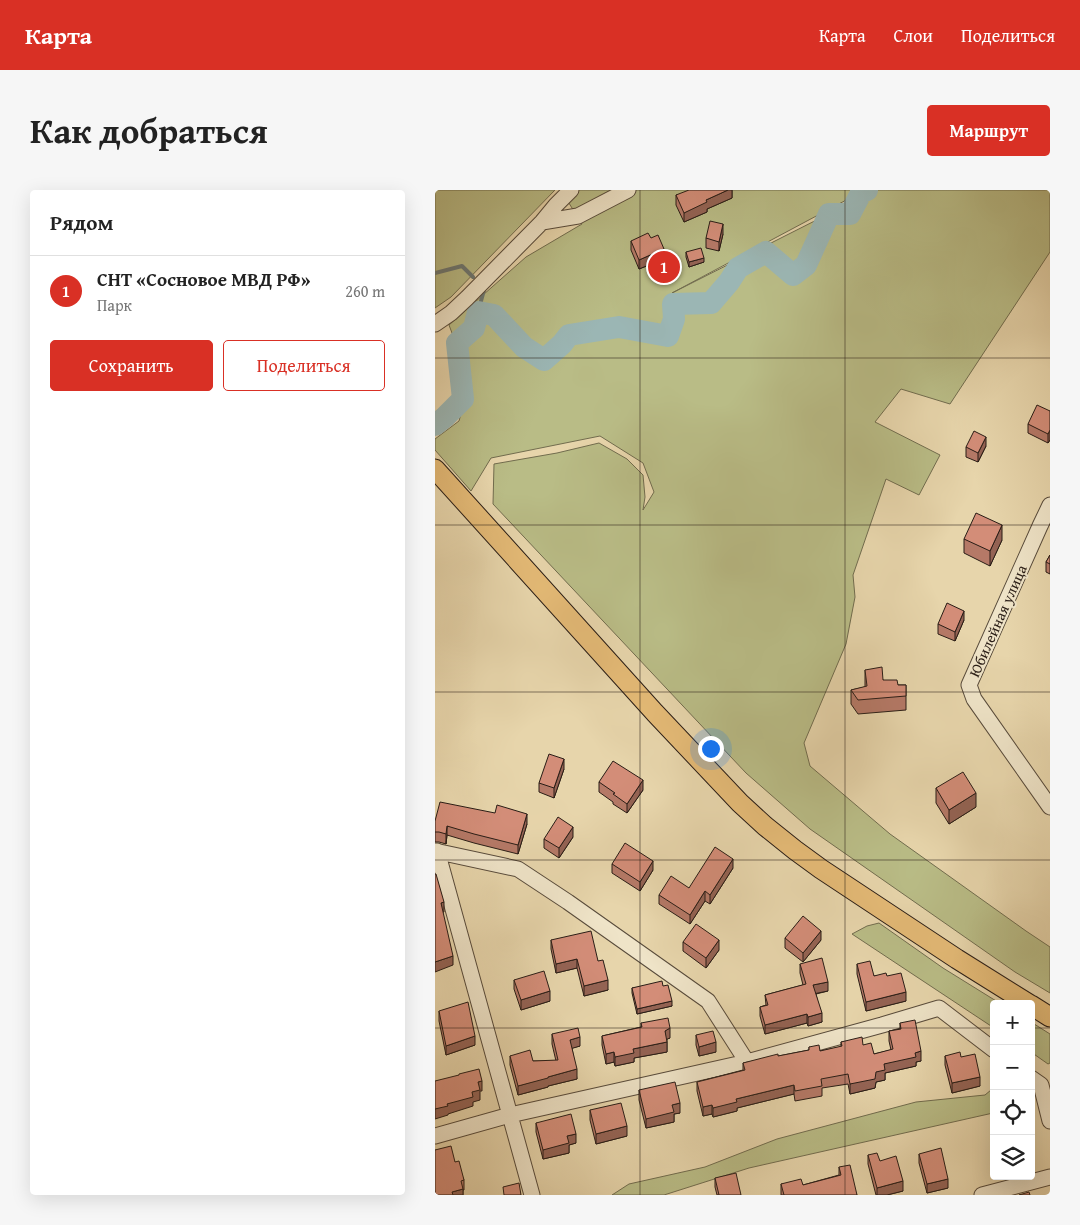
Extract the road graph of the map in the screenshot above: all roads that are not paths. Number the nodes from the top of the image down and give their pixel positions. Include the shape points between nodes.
1 (571, 190) edge
2 (628, 190) edge
3 (542, 222) junction
4 (435, 324) edge
5 (435, 469) edge
6 (1050, 505) edge
7 (1050, 807) edge
8 (436, 851) edge
9 (1024, 1000) edge
10 (1035, 1007) edge
11 (1050, 1016) edge
12 (990, 1047) edge
13 (747, 1062) junction
14 (1035, 1081) edge
15 (510, 1115) junction
16 (1050, 1121) edge
17 (435, 1136) edge
18 (1050, 1177) edge
19 (532, 1195) edge
20 (982, 1195) edge

1 - 3 street
2 - 3 street via 578,216
3 - 4 street via 467,298
5 - 9 main road via 655,713 761,823 821,869
6 - 7 street, Юбилейная улица via 969,686 974,698
8 - 13 street via 518,869 568,902 709,1001
8 - 15 street
10 - 11 main road
12 - 13 street via 939,1008
13 - 15 street
14 - 16 street via 1041,1085
15 - 17 street
15 - 19 street
18 - 20 street

